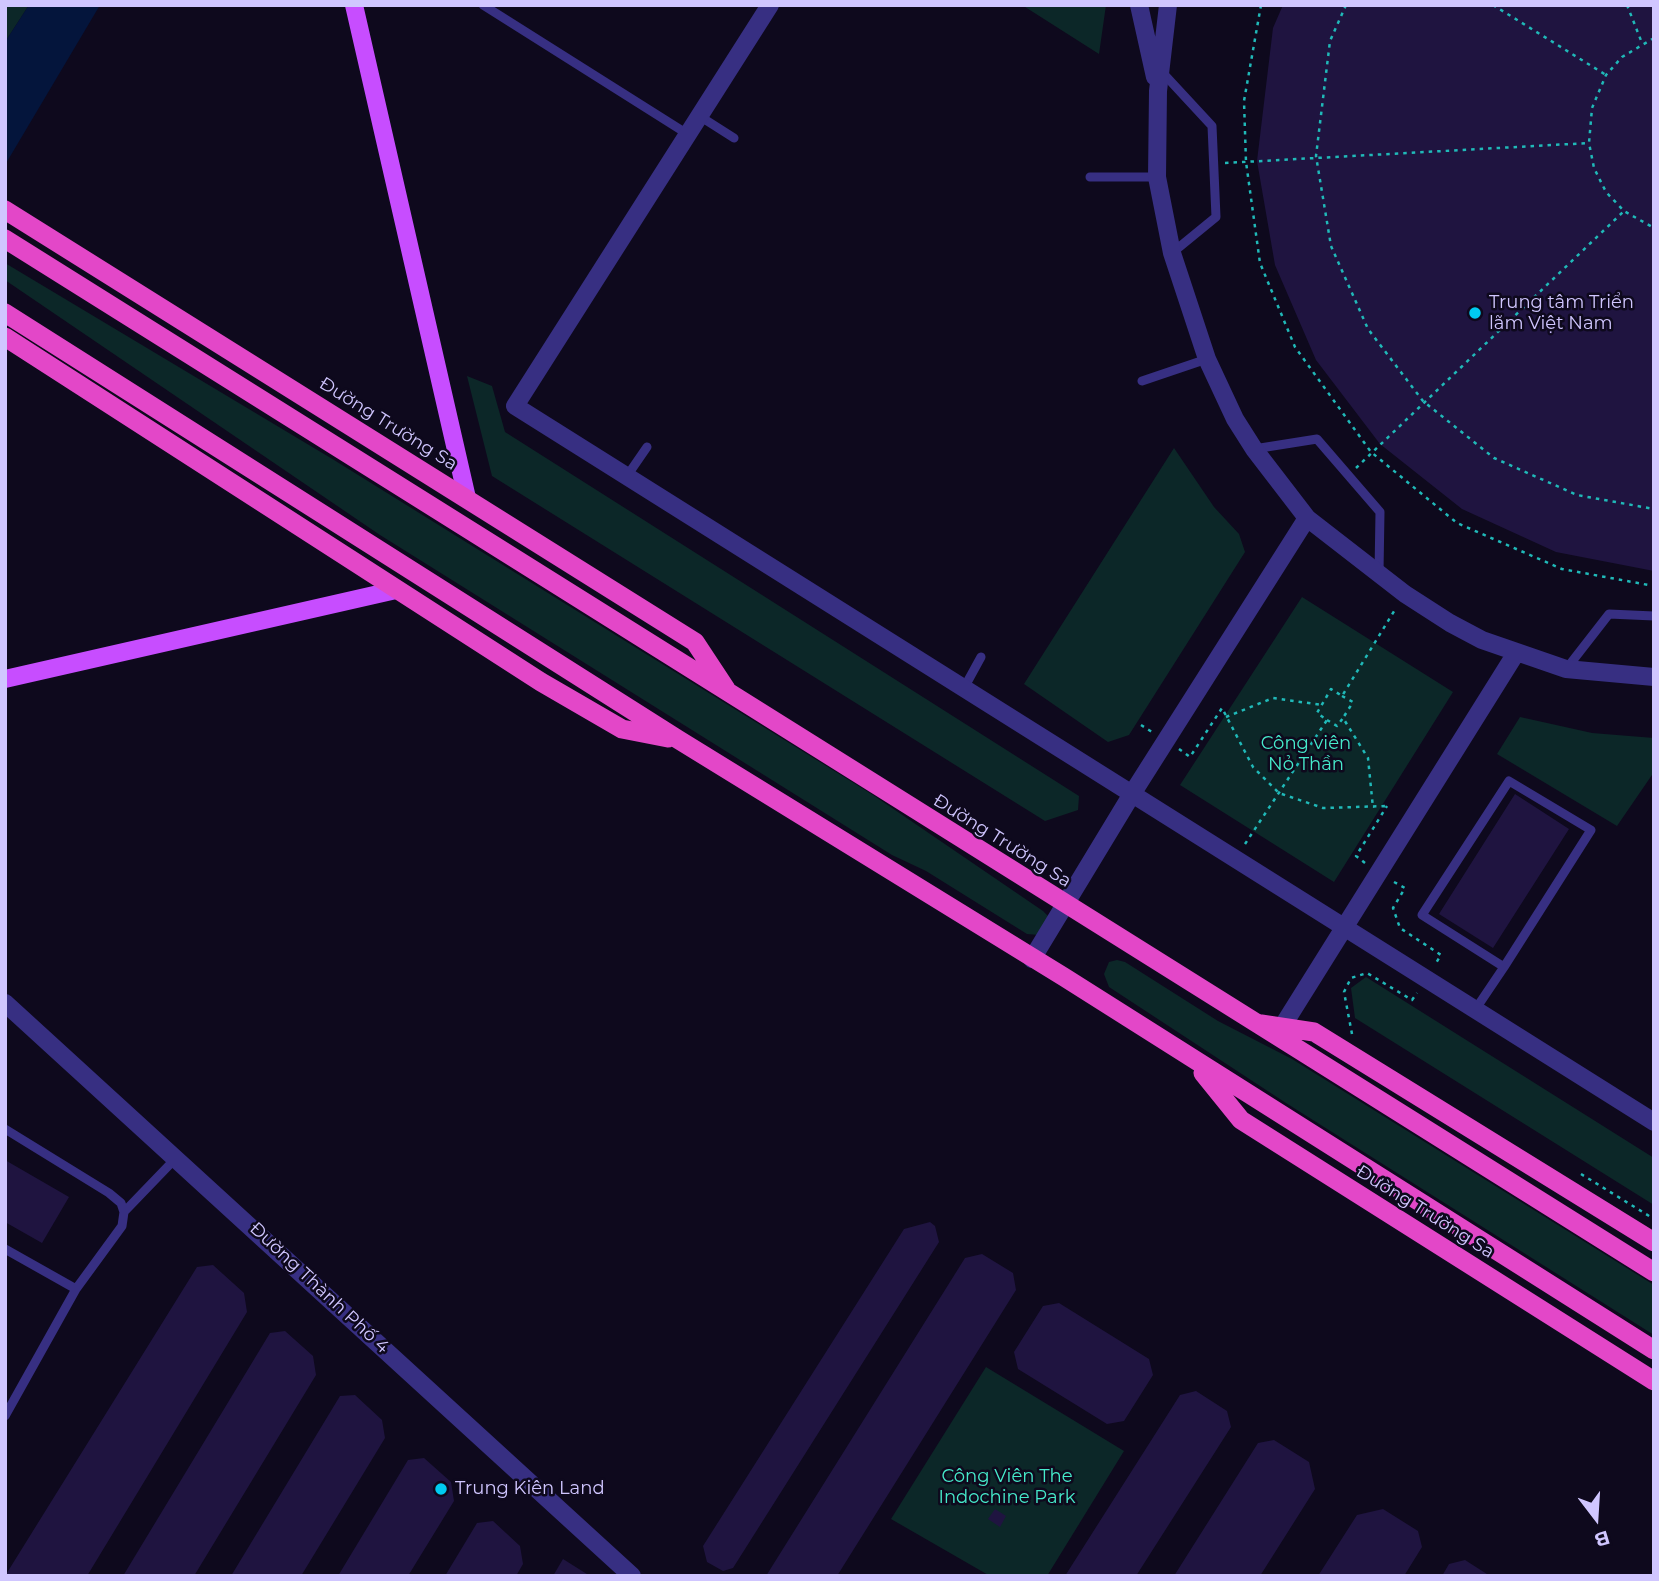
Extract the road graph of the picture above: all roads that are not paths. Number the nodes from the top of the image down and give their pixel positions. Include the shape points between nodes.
1 (354, 5) edge
2 (483, 5) edge
3 (770, 5) edge
4 (1139, 5) edge
5 (1168, 5) edge
6 (1161, 70) junction
7 (1158, 91) junction
8 (701, 117) junction
9 (689, 135) junction
10 (734, 138) dead end
11 (1090, 177) dead end
12 (1157, 177) junction
13 (5, 210) edge
14 (5, 239) edge
15 (1172, 253) junction
16 (5, 313) edge
17 (5, 337) edge
18 (1207, 359) junction
19 (1142, 381) dead end
20 (647, 447) dead end
21 (1254, 449) junction
22 (627, 476) junction
23 (467, 498) junction
24 (1307, 518) junction
25 (1379, 574) junction
26 (396, 590) junction
27 (1654, 616) edge
28 (1517, 653) junction
29 (981, 657) dead end
30 (1566, 669) junction
31 (1654, 677) edge
32 (5, 679) edge
33 (964, 688) junction
34 (728, 693) junction
35 (680, 740) junction
36 (1132, 794) junction
37 (1065, 905) junction
38 (1344, 927) junction
39 (1032, 959) junction
40 (1504, 967) junction
41 (5, 1003) edge
42 (1475, 1010) junction
43 (1253, 1023) junction
44 (1282, 1027) junction
45 (1191, 1059) junction
46 (1392, 1081) junction
47 (1378, 1101) junction
48 (1654, 1122) edge
49 (5, 1129) edge
50 (1331, 1146) junction
51 (176, 1158) junction
52 (1316, 1168) junction
53 (124, 1212) junction
54 (1654, 1242) edge
55 (5, 1249) edge
56 (1654, 1272) edge
57 (76, 1289) junction
58 (1654, 1350) edge
59 (1654, 1381) edge
60 (5, 1416) edge
61 (632, 1576) edge

1 - 23 main road
2 - 9 lane
3 - 8 street
4 - 7 street
5 - 6 street
6 - 7 street
6 - 15 lane via 1212,126 1216,217
7 - 12 street
8 - 9 street
8 - 10 lane
9 - 22 street via 514,405
11 - 12 lane
12 - 15 street
13 - 23 highway, Đường Trường Sa
14 - 34 highway, Đường Trường Sa
15 - 18 street
16 - 35 highway, Đường Trường Sa
17 - 26 highway, Đường Trường Sa
18 - 19 lane
18 - 21 street
20 - 22 lane
21 - 24 street
21 - 25 lane via 1317,439 1380,512
22 - 33 street
23 - 34 highway, Đường Trường Sa via 695,642
24 - 25 street
24 - 36 street
25 - 28 street via 1482,640
26 - 32 main road
26 - 35 highway, Đường Trường Sa via 621,729
27 - 30 lane via 1609,614
28 - 30 street
28 - 38 street
29 - 33 lane
30 - 31 street
33 - 36 street
34 - 37 highway, Đường Trường Sa
35 - 39 highway, Đường Trường Sa
36 - 37 street
36 - 38 street
37 - 39 street
37 - 43 highway, Đường Trường Sa
38 - 42 street
38 - 44 street
39 - 45 highway, Đường Trường Sa
40 - 40 lane via 1591,830 1509,781 1422,915
40 - 42 lane
41 - 51 street, Đường Thành Phố 4
42 - 48 street
43 - 44 highway, Đường Trường Sa
43 - 47 highway, Đường Trường Sa
44 - 46 highway, Đường Trường Sa via 1314,1032
45 - 50 highway, Đường Trường Sa
45 - 52 highway, Đường Trường Sa via 1241,1120
46 - 47 highway
46 - 54 highway, Đường Trường Sa
47 - 56 highway, Đường Trường Sa
49 - 53 lane via 109,1193
50 - 52 highway
50 - 58 highway, Đường Trường Sa
51 - 53 lane
51 - 61 street, Đường Thành Phố 4
52 - 59 highway, Đường Trường Sa
53 - 57 lane via 122,1226
55 - 57 lane
57 - 60 lane

